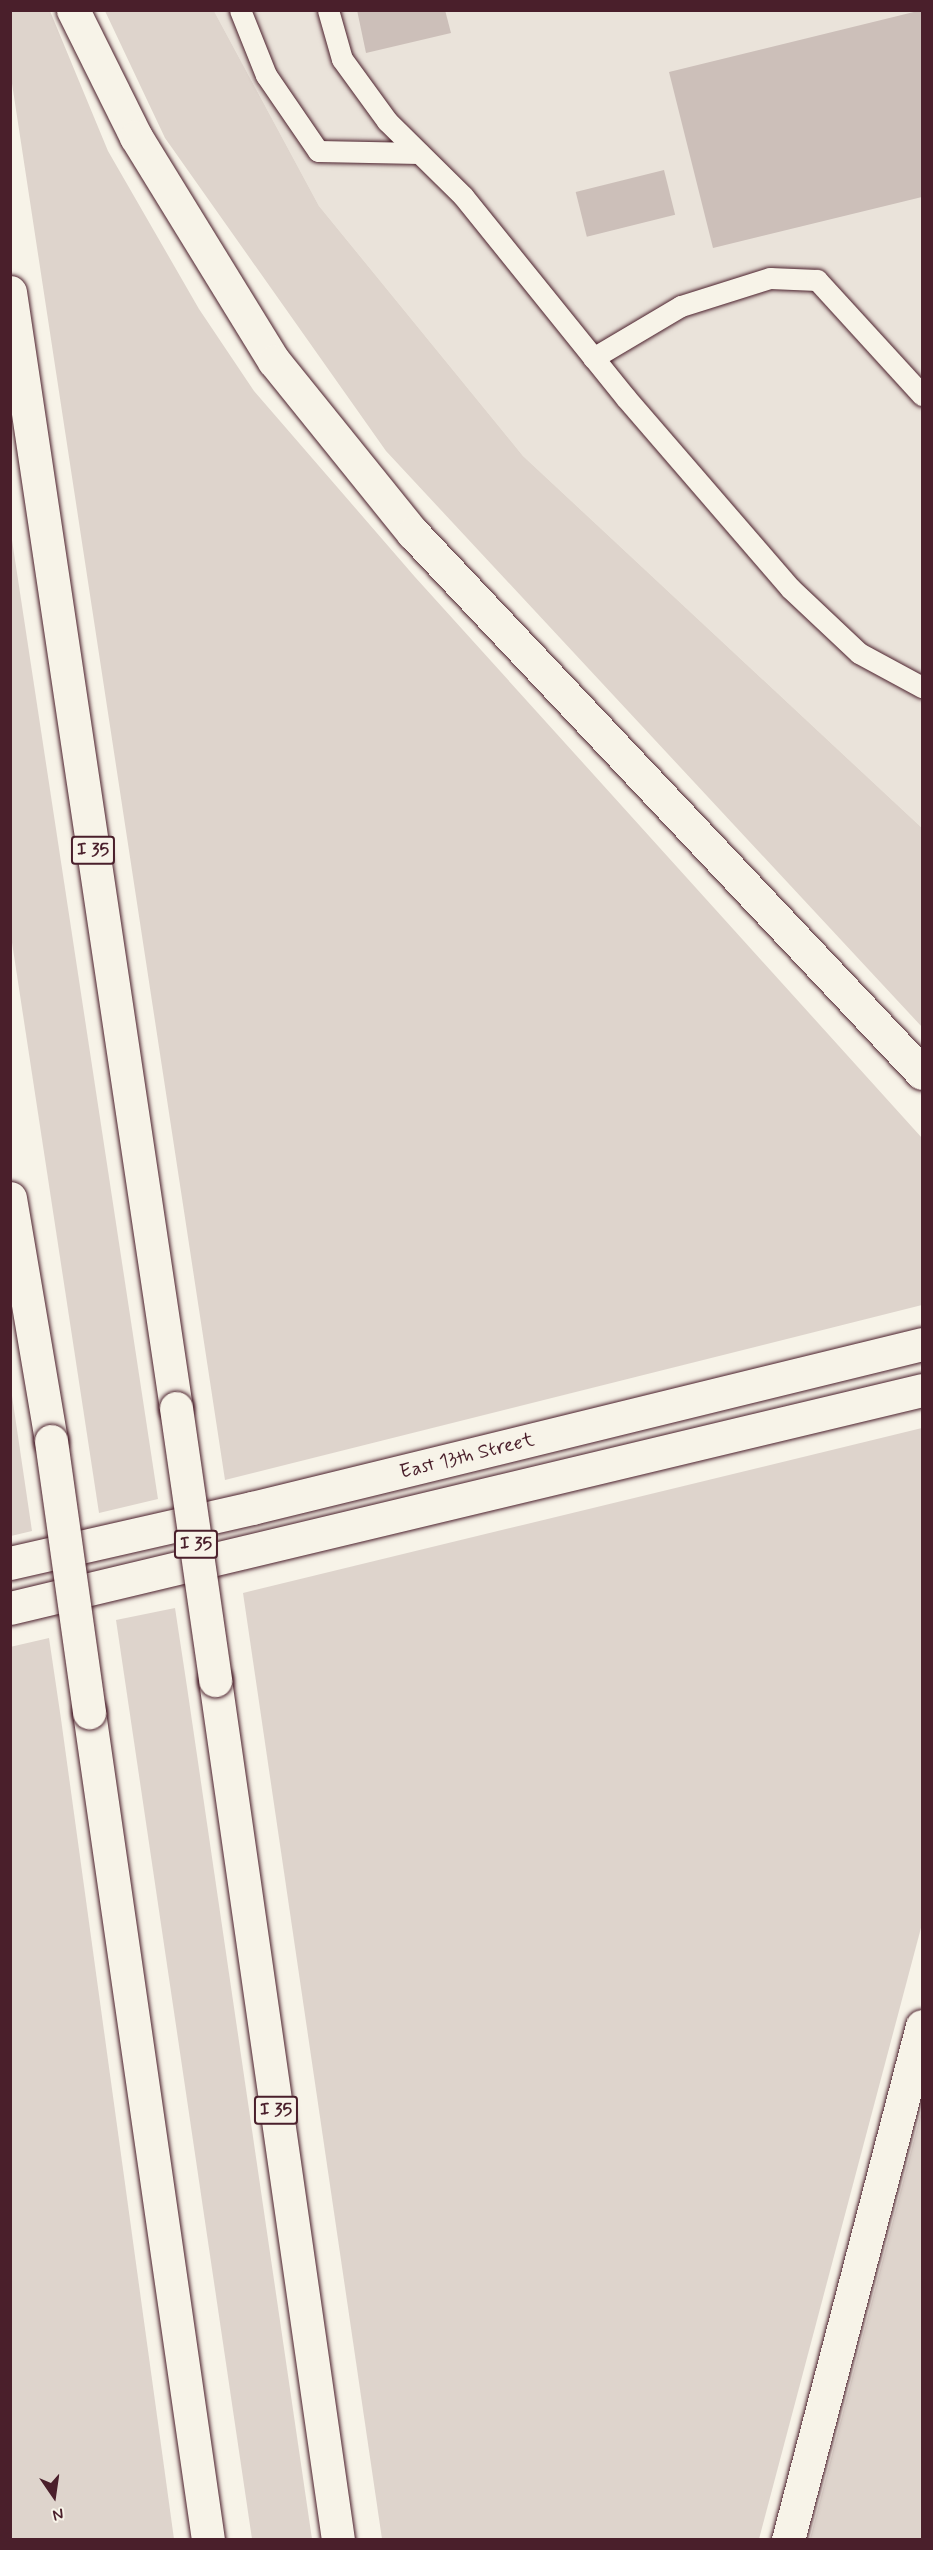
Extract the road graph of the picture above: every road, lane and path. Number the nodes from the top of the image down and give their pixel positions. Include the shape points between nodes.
1 (73, 10) edge
2 (240, 10) edge
3 (328, 10) edge
4 (419, 153) junction
5 (10, 292) edge
6 (593, 358) junction
7 (922, 396) edge
8 (922, 687) edge
9 (922, 1073) edge
10 (10, 1198) edge
11 (922, 1344) edge
12 (922, 1390) edge
13 (10, 1563) edge
14 (10, 1608) edge
15 (922, 2026) edge
16 (208, 2540) edge
17 (338, 2540) edge
18 (788, 2540) edge

1 - 9 main road via 136,137 274,361 413,533
2 - 4 lane via 266,75 318,151
3 - 4 lane via 342,59 387,121
4 - 6 lane via 463,196
5 - 17 main road, I 35, bridge via 176,1408
6 - 7 lane via 681,306 770,278 817,280
6 - 8 lane via 790,588 859,653
10 - 16 main road, bridge via 51,1441
11 - 13 main road, East 13th Street
12 - 14 main road, East 13th Street
15 - 18 main road

